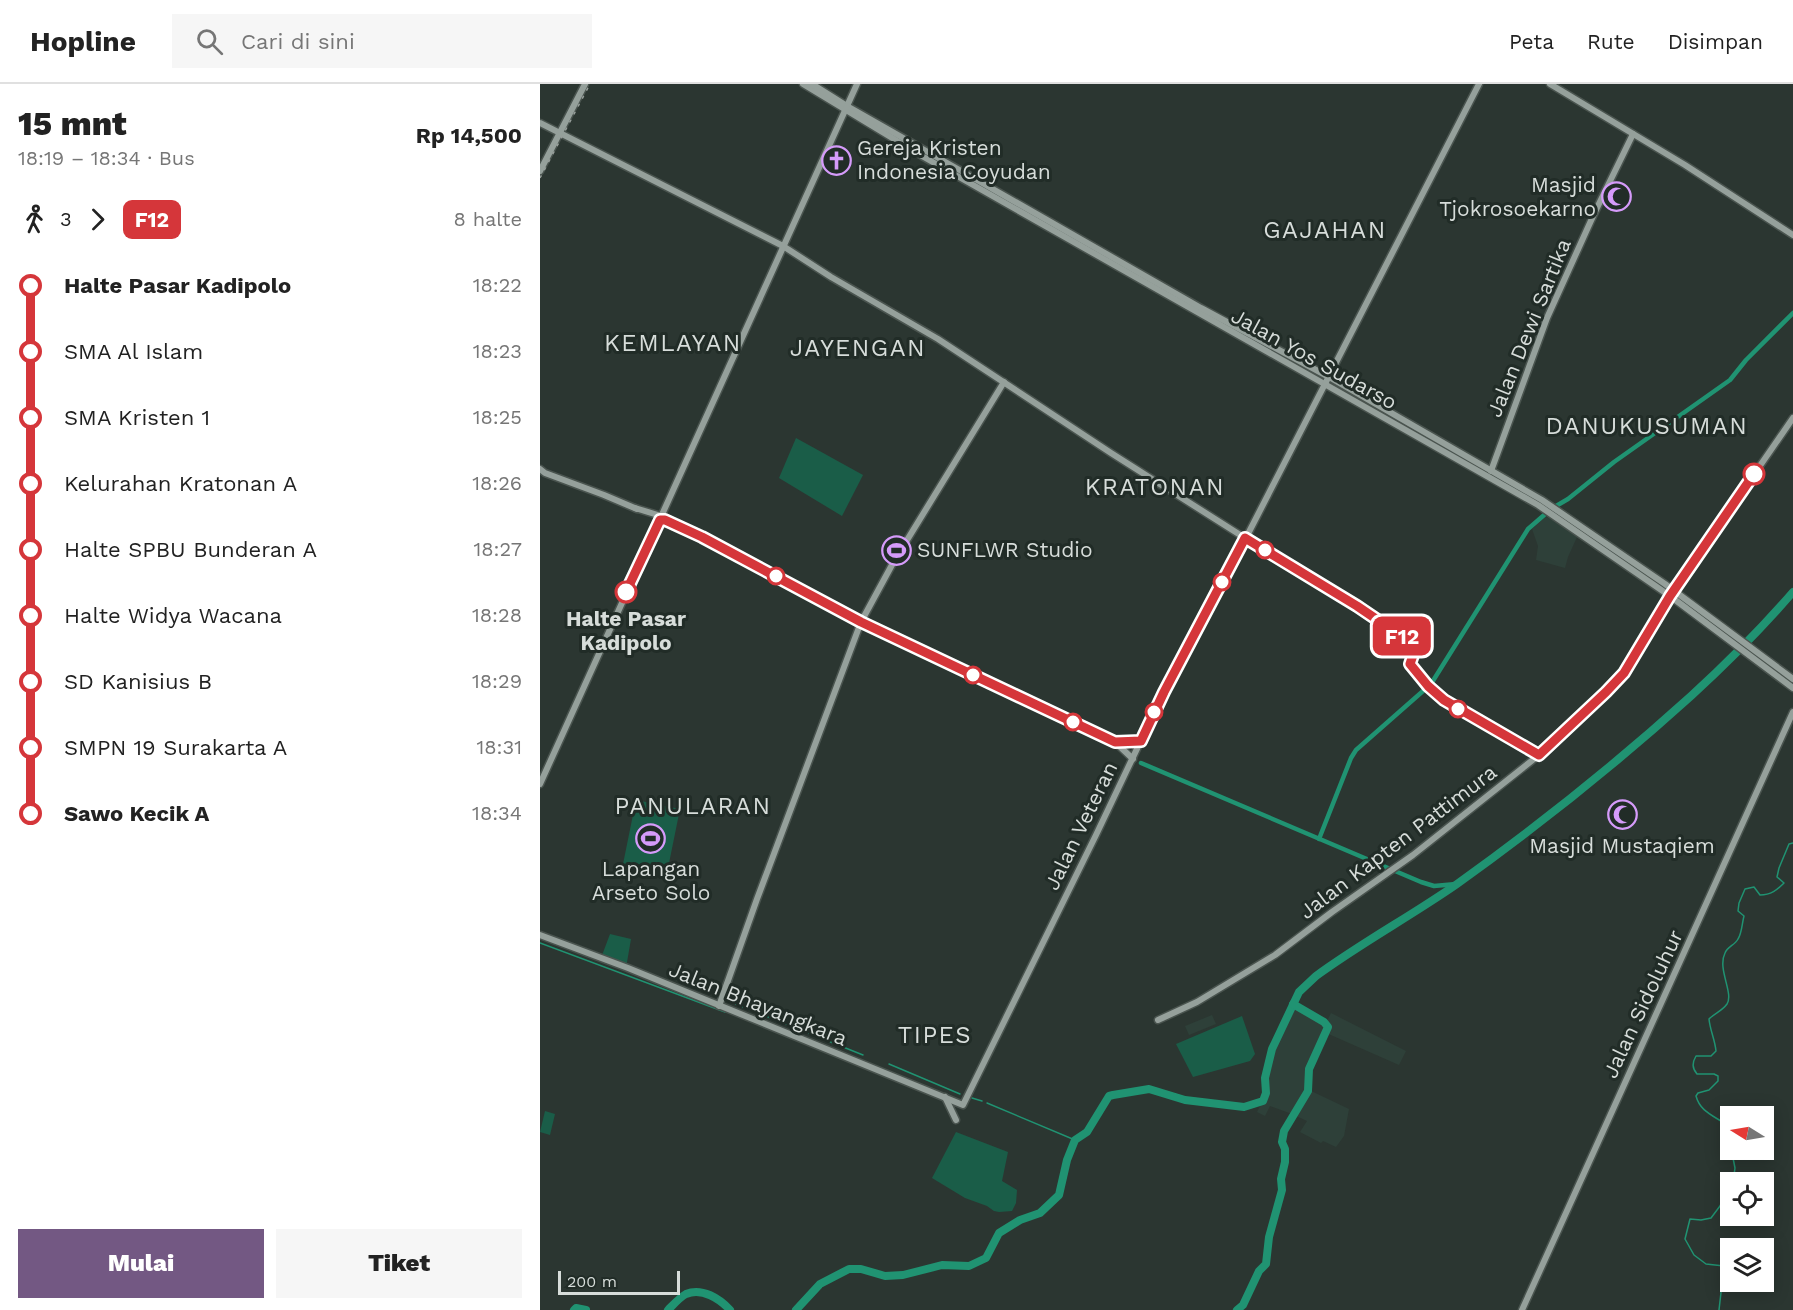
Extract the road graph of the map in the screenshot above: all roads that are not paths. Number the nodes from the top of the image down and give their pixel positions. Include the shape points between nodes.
1 (585, 84) edge
2 (803, 84) edge
3 (812, 84) edge
4 (857, 84) edge
5 (1479, 84) edge
6 (1550, 84) edge
7 (846, 108) junction
8 (540, 123) edge
9 (560, 133) junction
10 (1633, 134) junction
11 (540, 171) edge
12 (1793, 234) edge
13 (783, 246) junction
14 (1328, 380) junction
15 (1004, 382) junction
16 (1793, 418) edge
17 (1425, 437) junction
18 (542, 471) edge
19 (1491, 471) junction
20 (1550, 509) junction
21 (662, 519) junction
22 (1245, 538) junction
23 (1672, 593) junction
24 (861, 622) junction
25 (1734, 640) junction
26 (1793, 679) edge
27 (1793, 688) edge
28 (1793, 712) edge
29 (1141, 741) junction
30 (1115, 742) junction
31 (1132, 759) junction
32 (540, 784) edge
33 (540, 935) edge
34 (719, 1006) junction
35 (1158, 1020) dead end
36 (944, 1097) junction
37 (963, 1105) joint
38 (956, 1120) dead end
39 (1522, 1310) edge

1 - 9 main road
2 - 7 main road, Jalan Yos Sudarso
3 - 7 main road, Jalan Yos Sudarso
4 - 7 main road
5 - 14 main road, Jalan Veteran
6 - 10 main road
7 - 13 main road
7 - 14 main road, Jalan Yos Sudarso
8 - 9 main road
9 - 11 main road
9 - 13 main road
10 - 12 main road
10 - 19 main road, Jalan Dewi Sartika via 1546,318
13 - 15 main road
13 - 21 main road
14 - 17 main road, Jalan Yos Sudarso
14 - 22 main road, Jalan Veteran
15 - 22 main road
15 - 24 main road
16 - 23 main road, Jalan Kapten Pattimura
17 - 19 main road, Jalan Yos Sudarso
17 - 20 main road, Jalan Yos Sudarso
18 - 21 main road
19 - 20 main road, Jalan Yos Sudarso
20 - 23 main road, Jalan Yos Sudarso
21 - 24 main road
21 - 32 main road
22 - 29 main road, Jalan Veteran
23 - 25 main road, Jalan Yos Sudarso
23 - 25 main road, Jalan Yos Sudarso via 1729,631
23 - 35 main road, Jalan Kapten Pattimura via 1627,668 1539,755 1275,955 1197,1002
24 - 30 main road
24 - 34 main road
25 - 26 main road
25 - 27 main road, Jalan Yos Sudarso via 1745,653
28 - 39 main road, Jalan Sidoluhur
29 - 30 main road
29 - 31 main road, Jalan Veteran
30 - 31 main road
31 - 37 main road, Jalan Veteran
33 - 34 main road, Jalan Bhayangkara
34 - 36 main road, Jalan Bhayangkara
36 - 37 main road, Jalan Bhayangkara
36 - 38 main road

